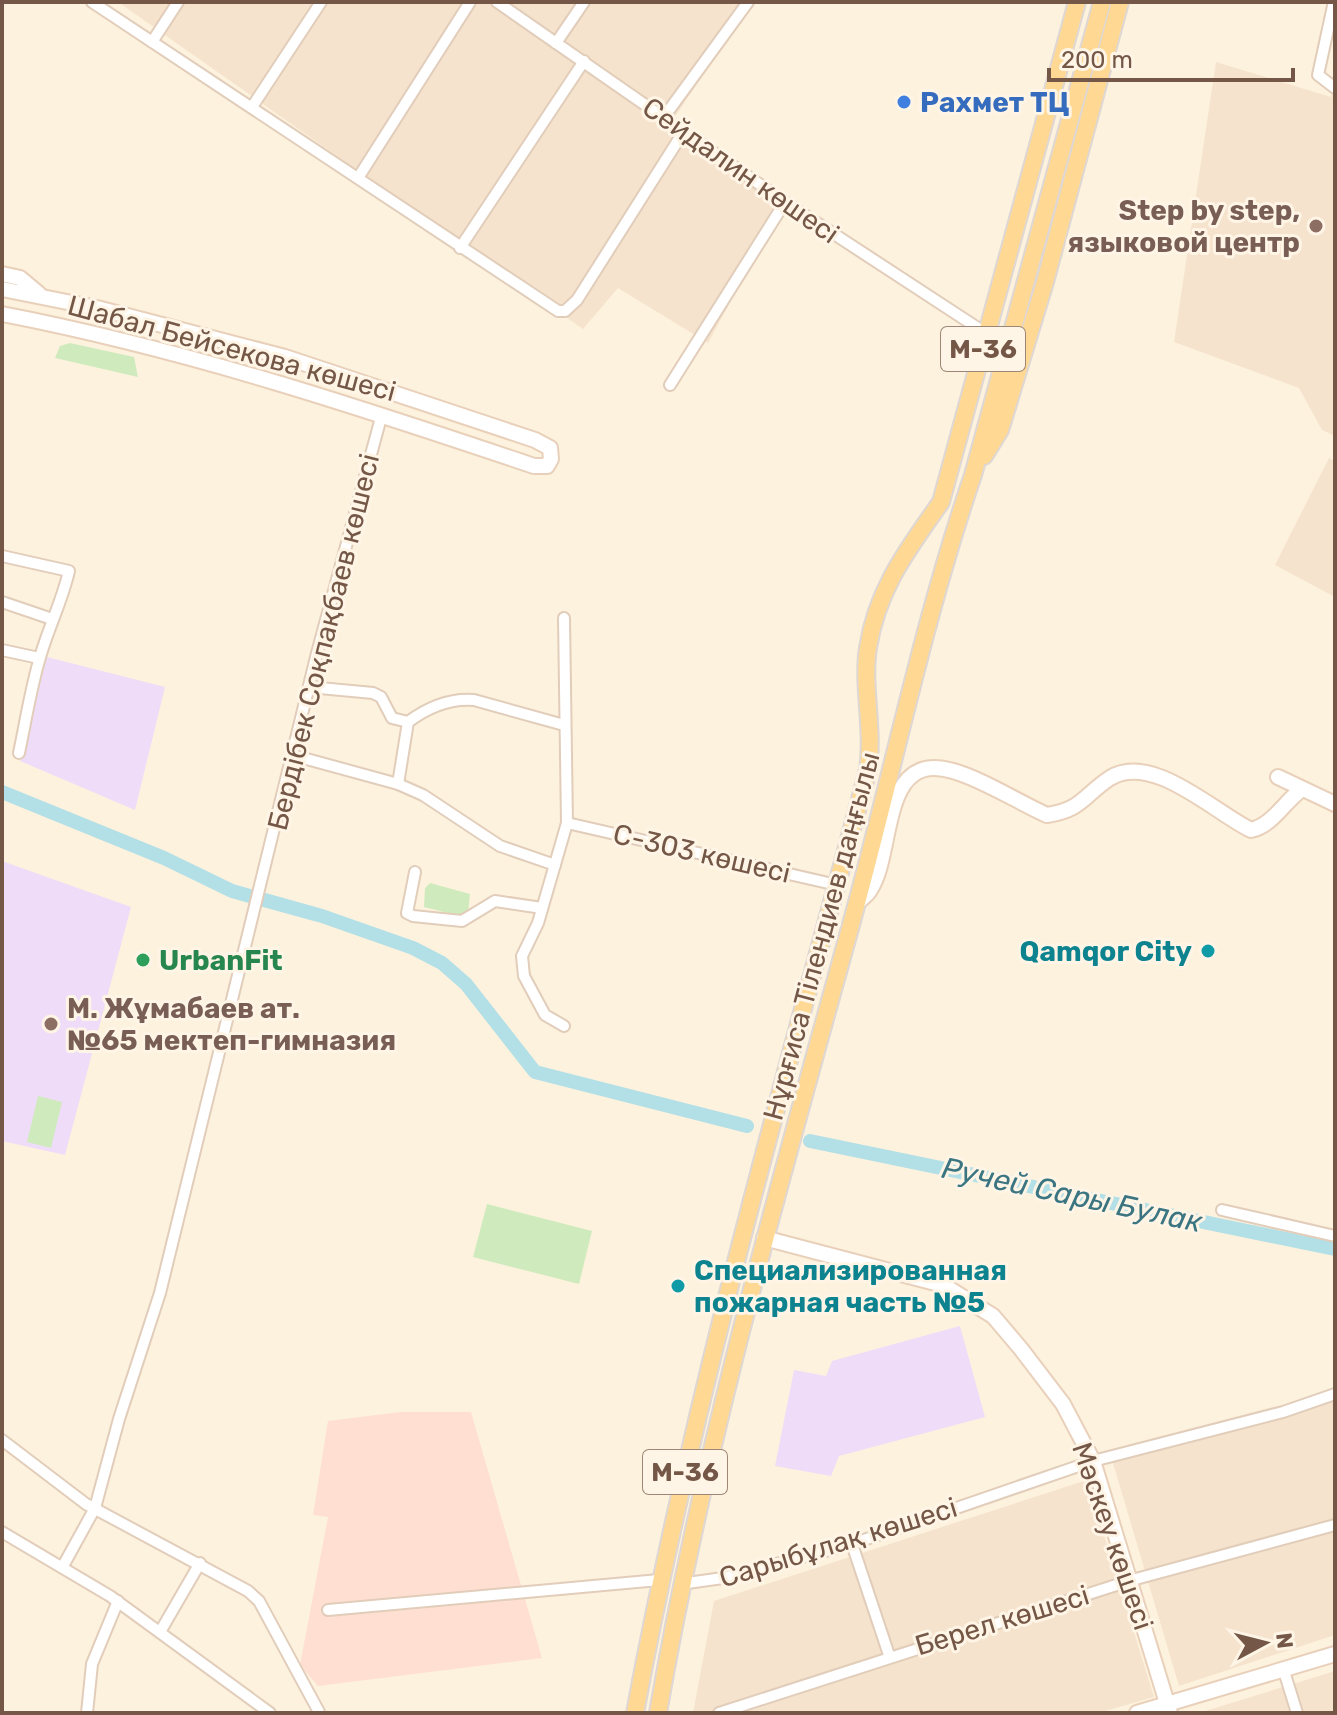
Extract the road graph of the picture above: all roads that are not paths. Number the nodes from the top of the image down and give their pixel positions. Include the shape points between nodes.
1 (92, 2) edge
2 (178, 2) edge
3 (321, 2) edge
4 (470, 2) edge
5 (497, 2) edge
6 (584, 2) edge
7 (748, 2) edge
8 (1077, 2) edge
9 (1102, 2) edge
10 (1120, 2) edge
11 (1330, 4) edge
12 (1115, 21) junction
13 (152, 42) junction
14 (556, 43) junction
15 (1087, 55) junction
16 (584, 61) junction
17 (1335, 88) edge
18 (252, 107) junction
19 (664, 117) junction
20 (684, 131) junction
21 (358, 178) junction
22 (785, 202) junction
23 (1020, 213) junction
24 (1042, 223) junction
25 (460, 248) junction
26 (2, 274) edge
27 (2, 289) edge
28 (42, 297) junction
29 (6, 317) edge
30 (987, 334) junction
31 (670, 385) dead end
32 (382, 414) junction
33 (973, 475) junction
34 (941, 502) junction
35 (962, 508) junction
36 (2, 556) edge
37 (2, 602) edge
38 (564, 618) dead end
39 (52, 619) junction
40 (2, 650) edge
41 (39, 658) junction
42 (309, 687) junction
43 (408, 722) junction
44 (564, 725) junction
45 (19, 753) dead end
46 (292, 755) junction
47 (1278, 777) dead end
48 (398, 784) junction
49 (1302, 789) junction
50 (1335, 804) edge
51 (567, 823) junction
52 (555, 865) junction
53 (415, 872) dead end
54 (837, 885) junction
55 (857, 903) junction
56 (542, 908) junction
57 (564, 1026) dead end
58 (794, 1049) junction
59 (815, 1055) junction
60 (1222, 1210) dead end
61 (742, 1232) junction
62 (1335, 1236) edge
63 (764, 1238) junction
64 (1335, 1394) edge
65 (2, 1440) edge
66 (1093, 1461) junction
67 (95, 1508) junction
68 (1335, 1525) edge
69 (2, 1532) edge
70 (852, 1544) junction
71 (200, 1563) junction
72 (63, 1566) junction
73 (659, 1580) junction
74 (1132, 1580) junction
75 (680, 1584) junction
76 (118, 1601) junction
77 (328, 1610) dead end
78 (160, 1632) junction
79 (1335, 1654) edge
80 (889, 1655) junction
81 (1283, 1668) junction
82 (1168, 1708) edge
83 (87, 1713) edge
84 (270, 1713) edge
85 (317, 1713) edge
86 (635, 1713) edge
87 (658, 1713) edge
88 (719, 1713) edge
89 (1137, 1713) edge
90 (1297, 1713) edge

1 - 13 street
2 - 13 street
3 - 18 street
4 - 21 street
5 - 14 street, Сейдалин көшесі
6 - 14 street
7 - 19 street
8 - 23 main road, Нұрғиса Тілендиев даңғылы / M-36
9 - 15 main road, Нұрғиса Тілендиев даңғылы / M-36
10 - 12 main road
11 - 17 street via 1318,75
12 - 15 main road
12 - 33 main road via 1000,430
13 - 18 street
14 - 16 street, Сейдалин көшесі
15 - 24 main road, Нұрғиса Тілендиев даңғылы / M-36
16 - 19 street, Сейдалин көшесі
16 - 25 street
18 - 21 street
19 - 20 street, Сейдалин көшесі
20 - 22 street, Сейдалин көшесі
20 - 25 street via 565,311
21 - 25 street
22 - 30 street, Сейдалин көшесі
22 - 31 street
23 - 24 main road via 1033,214
23 - 30 main road, Нұрғиса Тілендиев даңғылы / M-36
24 - 33 main road, Нұрғиса Тілендиев даңғылы / M-36
26 - 28 main road via 20,278
27 - 28 main road, Шабал Бейсекова көшесі
28 - 32 main road, Шабал Бейсекова көшесі via 285,357 393,391 550,448 550,463 534,466
29 - 32 main road, Шабал Бейсекова көшесі via 190,357
30 - 34 main road, Нұрғиса Тілендиев даңғылы / M-36
32 - 42 street, Бердібек Соқпақбаев көшесі
33 - 35 main road, Нұрғиса Тілендиев даңғылы / M-36
34 - 35 main road
34 - 54 main road, Нұрғиса Тілендиев даңғылы / M-36 via 886,583 867,649 872,740
35 - 55 main road, Нұрғиса Тілендиев даңғылы / M-36
36 - 39 street via 69,571 60,611
37 - 39 street
38 - 44 street
39 - 41 street
40 - 41 street
41 - 45 street
42 - 43 street via 373,693 392,718
42 - 46 street, Бердібек Соқпақбаев көшесі
43 - 44 street via 460,699
43 - 48 street
44 - 51 street
46 - 48 street
46 - 67 street, Бердібек Соқпақбаев көшесі via 153,1313
47 - 49 main road
48 - 52 street via 509,851
49 - 50 main road
49 - 55 main road via 1270,821 1251,830 1151,773 1122,772 1080,806 1047,815 955,771 931,767 906,781 895,801 871,890
51 - 52 street
51 - 54 street, С-303 көшесі
52 - 56 street
53 - 56 street via 407,901 407,913 413,916 462,921 495,901
54 - 58 main road, Нұрғиса Тілендиев даңғылы / M-36
55 - 59 main road, Нұрғиса Тілендиев даңғылы / M-36
56 - 57 street via 522,956 524,976 545,1015
58 - 59 main road
58 - 61 main road, Нұрғиса Тілендиев даңғылы / M-36
59 - 63 main road, Нұрғиса Тілендиев даңғылы / M-36
60 - 62 street
61 - 63 main road, Мәскеу көшесі
61 - 73 main road, M-36
63 - 66 main road, Мәскеу көшесі via 958,1292 993,1316 1021,1349 1063,1404
63 - 75 main road, M-36
64 - 66 street, Сарыбұлақ көшесі
65 - 67 street
66 - 70 street, Сарыбұлақ көшесі
66 - 74 main road, Мәскеу көшесі
67 - 71 street
67 - 72 street
68 - 74 street, Берел көшесі
69 - 72 street
70 - 75 street, Сарыбұлақ көшесі
70 - 80 street
71 - 78 street
71 - 85 street via 259,1601
72 - 76 street
73 - 75 main road, Сарыбұлақ көшесі
73 - 77 street, Сарыбұлақ көшесі
73 - 86 main road, M-36
74 - 80 street, Берел көшесі
74 - 82 main road, Мәскеу көшесі
75 - 87 main road, M-36
76 - 78 street
76 - 83 street via 92,1664
78 - 84 street
79 - 81 main road
80 - 88 street, Берел көшесі
81 - 82 main road
81 - 90 street
82 - 89 main road

